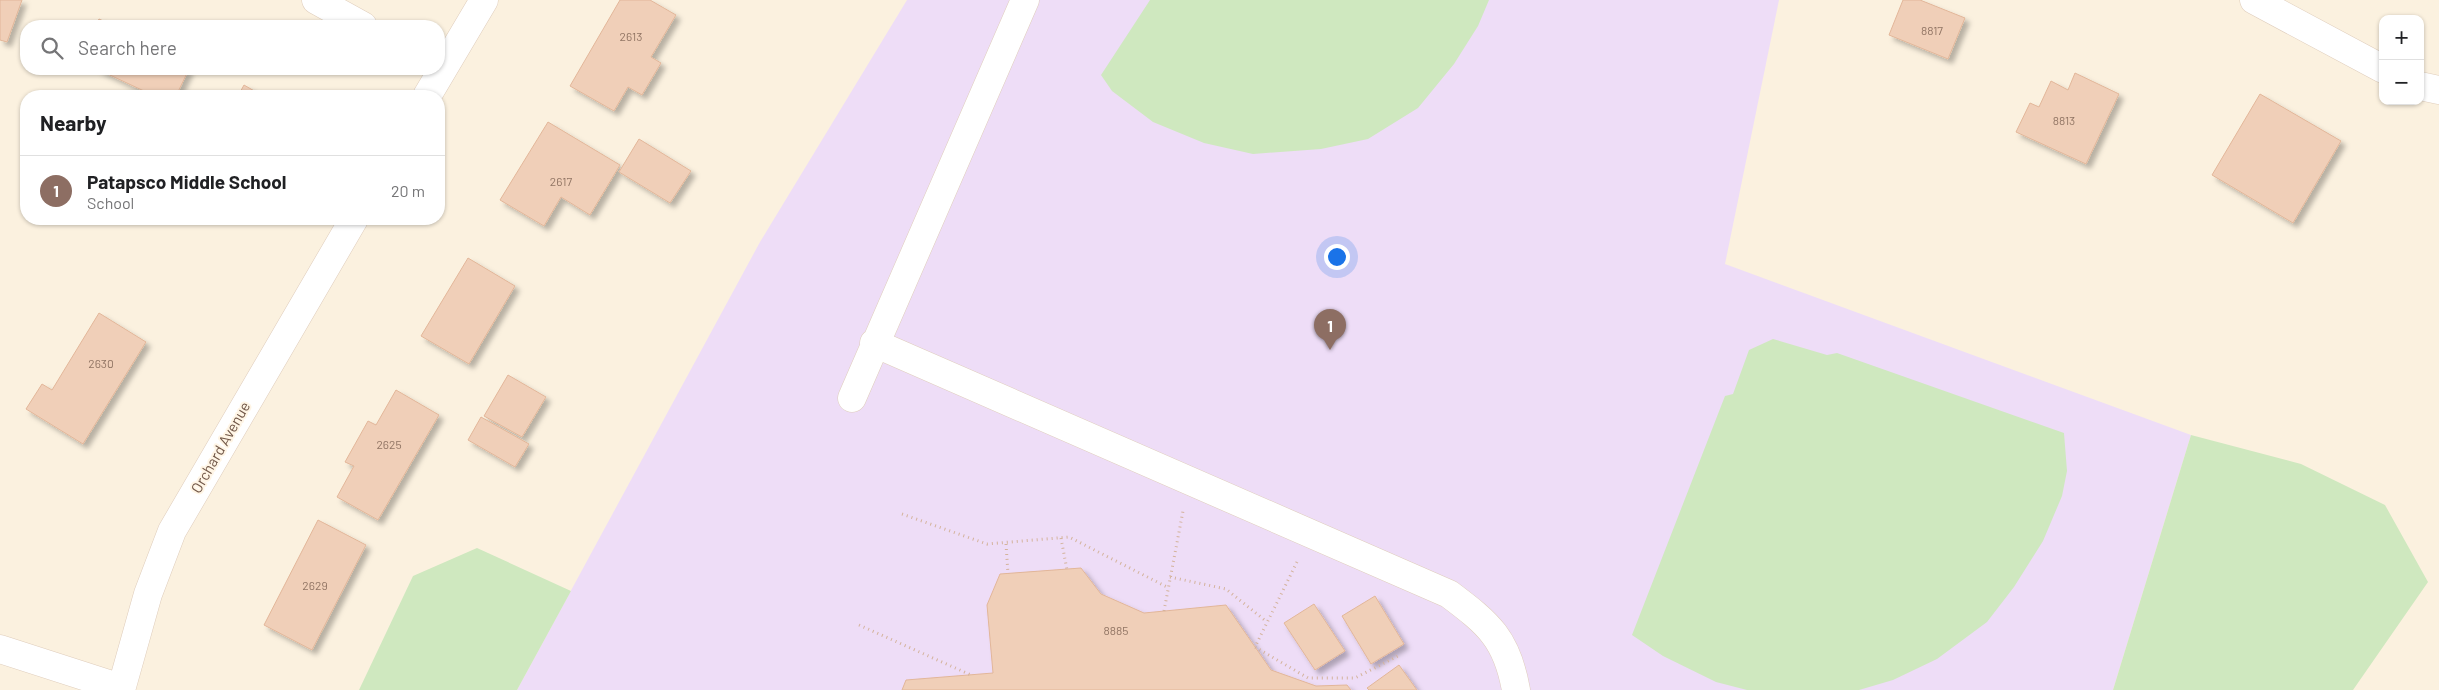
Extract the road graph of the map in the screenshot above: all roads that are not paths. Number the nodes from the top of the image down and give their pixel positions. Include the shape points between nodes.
1 (316, 0) edge
2 (484, 0) edge
3 (1025, 0) edge
4 (2254, 0) edge
5 (352, 20) edge
6 (445, 62) edge
7 (2379, 67) edge
8 (438, 75) edge
9 (2424, 87) edge
10 (430, 90) edge
11 (2439, 90) edge
12 (350, 225) edge
13 (874, 343) junction
14 (852, 398) dead end
15 (0, 649) edge
16 (121, 689) edge
17 (1516, 690) edge

1 - 5 street
2 - 6 street
3 - 13 street
4 - 7 street
8 - 10 street
9 - 11 street
12 - 16 street, Orchard Avenue via 172,531 148,594
13 - 14 street
13 - 17 street via 1449,594 1479,616 1500,639
15 - 16 street

